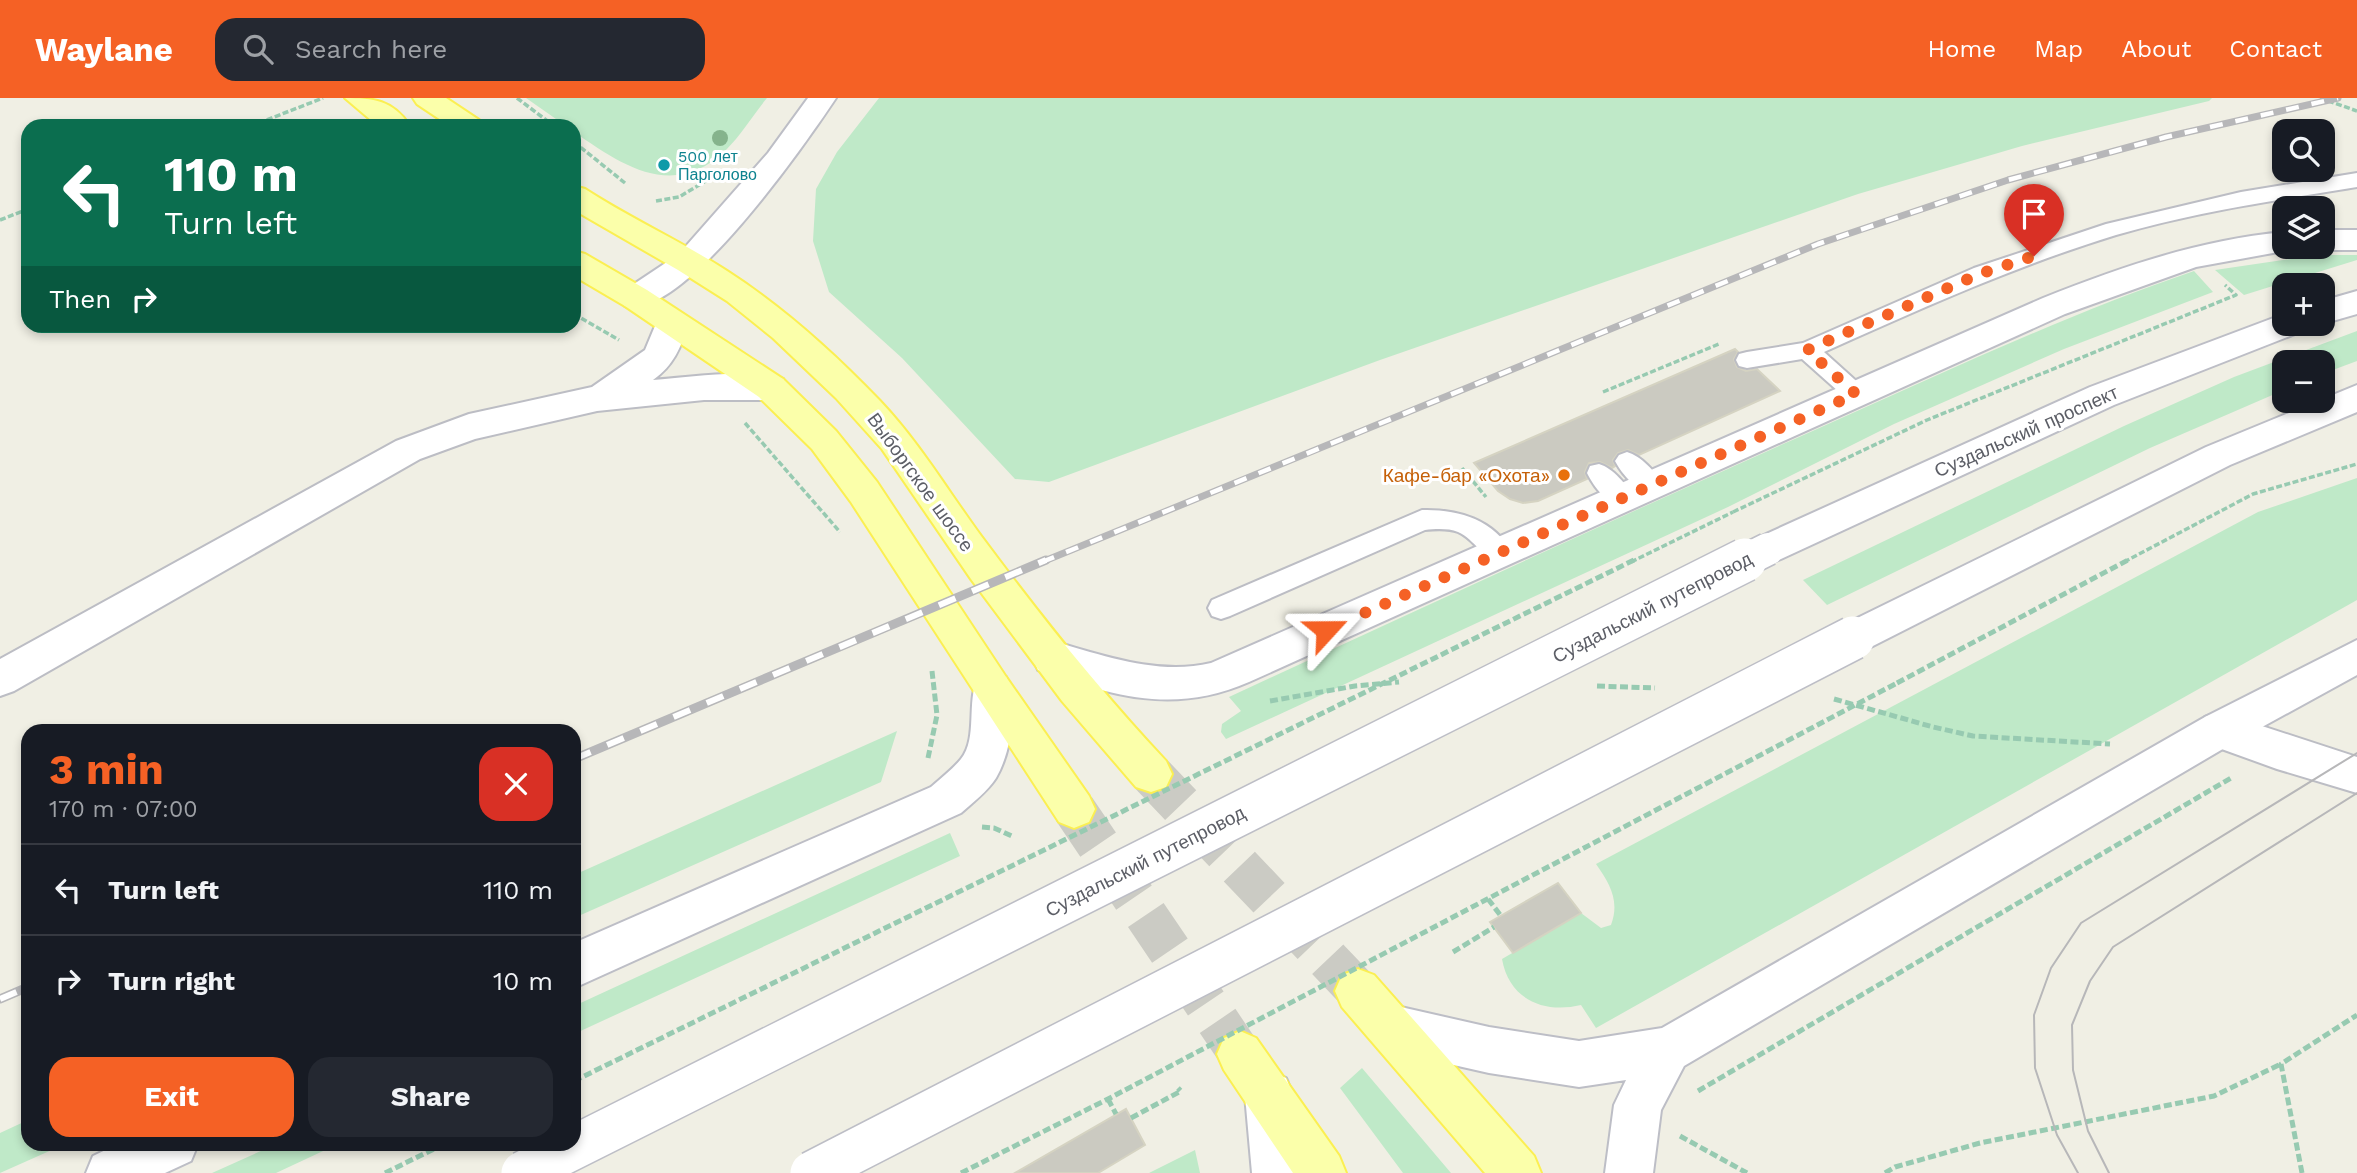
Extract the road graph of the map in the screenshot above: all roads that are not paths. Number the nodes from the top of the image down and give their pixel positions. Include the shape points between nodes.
1 (359, 98) edge
2 (427, 98) edge
3 (822, 98) edge
4 (387, 119) edge
5 (458, 119) edge
6 (2357, 180) edge
7 (581, 201) edge
8 (2335, 240) edge
9 (2357, 240) edge
10 (2272, 245) edge
11 (690, 262) junction
12 (581, 266) edge
13 (636, 298) junction
14 (2357, 302) edge
15 (2335, 309) edge
16 (671, 322) junction
17 (2272, 330) edge
18 (1807, 350) junction
19 (1754, 359) road end
20 (771, 388) junction
21 (1856, 394) junction
22 (597, 398) junction
23 (2357, 398) edge
24 (1768, 549) joint
25 (1499, 553) junction
26 (1221, 608) dead end
27 (2357, 656) edge
28 (1052, 658) junction
29 (0, 679) edge
30 (992, 689) junction
31 (2219, 730) junction
32 (1151, 774) tunnel mouth
33 (2357, 775) edge
34 (1074, 809) tunnel mouth
35 (581, 963) edge
36 (1358, 991) tunnel mouth
37 (1392, 1028) junction
38 (1668, 1050) junction
39 (1240, 1054) tunnel mouth
40 (1269, 1096) junction
41 (581, 1144) edge
42 (159, 1151) edge
43 (567, 1151) edge
44 (110, 1173) edge
45 (523, 1173) edge
46 (811, 1173) edge
47 (1276, 1173) edge
48 (1322, 1173) edge
49 (1517, 1173) edge
50 (1629, 1173) edge

1 - 4 main road
2 - 5 main road
3 - 11 main road via 778,160
6 - 18 lane via 2241,199 2113,229 1982,273
7 - 11 main road, Выборгское шоссе
8 - 9 main road
10 - 21 main road via 2196,257 2122,279
11 - 13 main road
11 - 28 main road, Выборгское шоссе via 757,308 821,362 870,412
12 - 13 main road
13 - 16 main road
14 - 15 main road
16 - 20 main road
16 - 22 main road via 669,343 656,362
17 - 24 main road, Суздальский проспект via 2102,396
18 - 19 lane
18 - 21 lane
20 - 22 main road via 704,388
20 - 30 main road via 824,440 864,492
21 - 25 main road via 1625,479
22 - 29 main road via 469,427 408,450
23 - 46 main road, bridge via 2218,456 1853,638
24 - 41 main road, Суздальский путепровод, bridge
25 - 26 lane via 1481,533 1465,524 1443,518 1422,520
25 - 28 main road via 1206,681 1155,682
27 - 31 main road
28 - 32 main road, Выборгское шоссе
30 - 34 main road
30 - 35 main road via 990,733 981,768 946,800
31 - 33 main road
31 - 38 main road
36 - 37 main road
37 - 38 main road via 1579,1064
37 - 49 main road
38 - 50 main road via 1638,1105
39 - 40 main road
40 - 47 main road
40 - 48 main road
42 - 44 main road
43 - 45 main road, Суздальский путепровод, bridge

